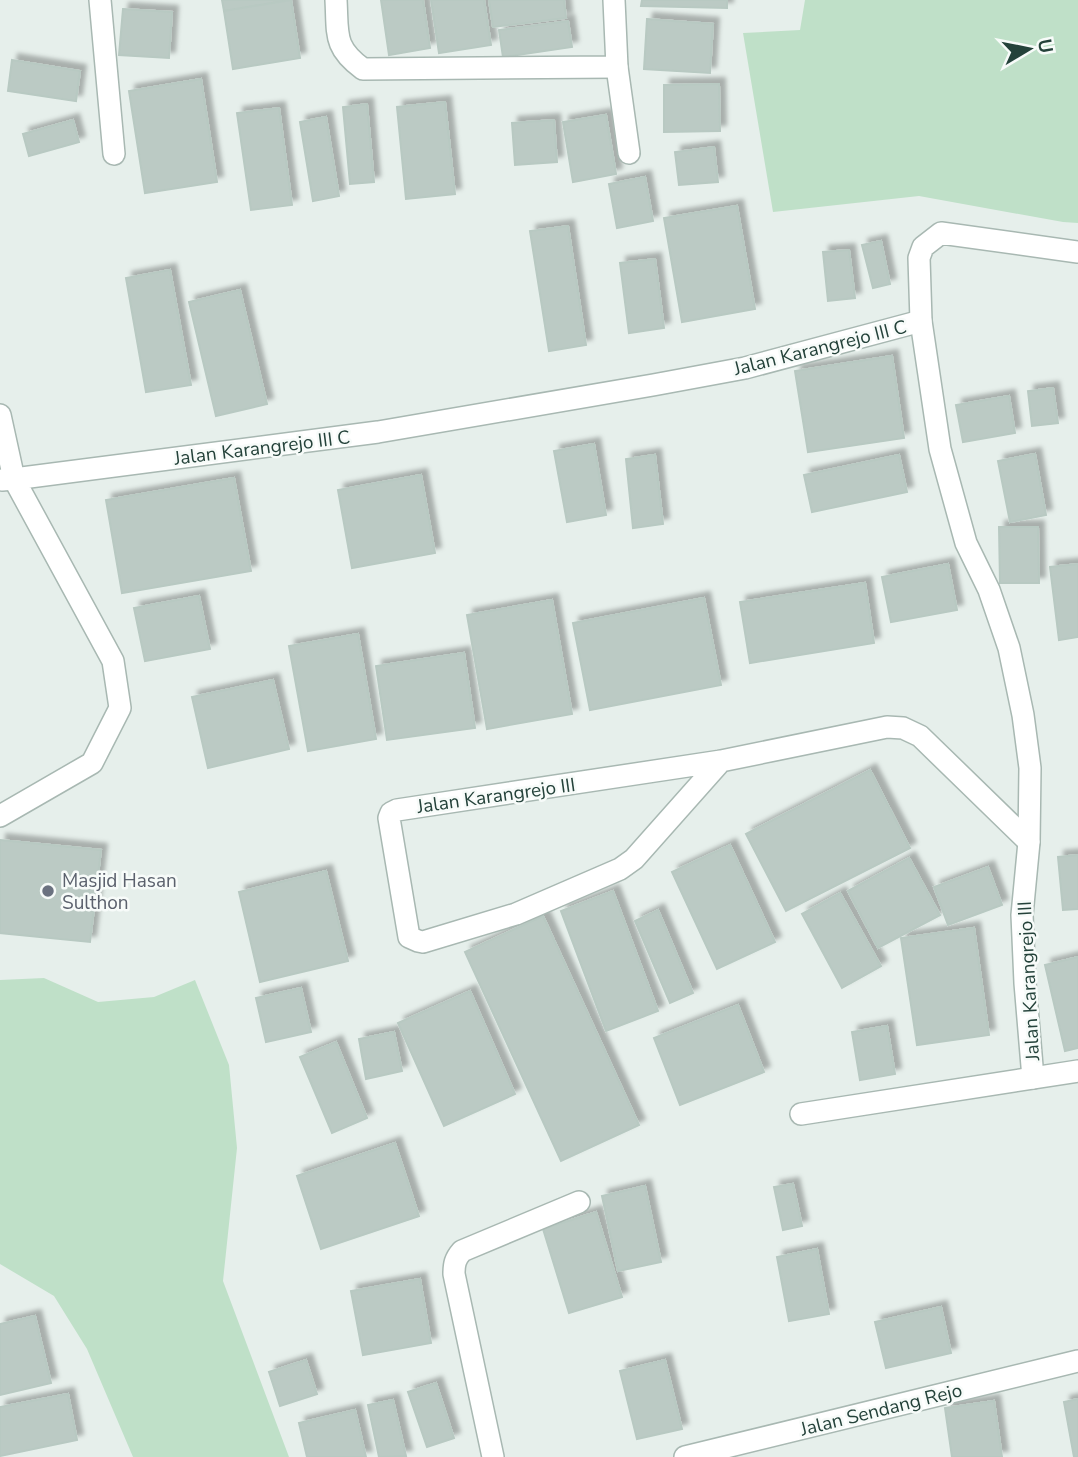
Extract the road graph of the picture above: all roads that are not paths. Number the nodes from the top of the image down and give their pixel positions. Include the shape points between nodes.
1 (100, 0) edge
2 (336, 0) edge
3 (614, 0) edge
4 (617, 67) junction
5 (629, 153) dead end
6 (114, 154) dead end
7 (1078, 252) edge
8 (921, 321) junction
9 (0, 415) edge
10 (7, 479) edge
11 (721, 761) junction
12 (0, 816) edge
13 (1029, 842) junction
14 (1078, 1071) edge
15 (1033, 1079) junction
16 (802, 1114) dead end
17 (579, 1202) dead end
18 (1078, 1361) edge
19 (493, 1457) edge
20 (685, 1457) edge

1 - 6 street
2 - 4 street via 338,41 348,58 363,69
3 - 4 street
4 - 5 street
7 - 8 street, Jalan Karangrejo III via 942,233 923,247 919,258
8 - 10 street, Jalan Karangrejo III C via 745,368 653,385 378,432
8 - 13 street, Jalan Karangrejo III via 940,449 966,543 1009,648 1023,715 1030,768
9 - 10 street
10 - 12 street via 113,661 120,708 92,762
11 - 11 street, Jalan Karangrejo III via 391,813 388,818 410,937 423,942 516,914 621,869
11 - 13 street, Jalan Karangrejo III via 887,727 903,729 919,736
13 - 15 street, Jalan Karangrejo III via 1022,915
14 - 15 street, Jalan Karangrejo III
15 - 16 street, Jalan Karangrejo III
17 - 19 street via 462,1251 454,1264
18 - 20 street, Jalan Sendang Rejo

